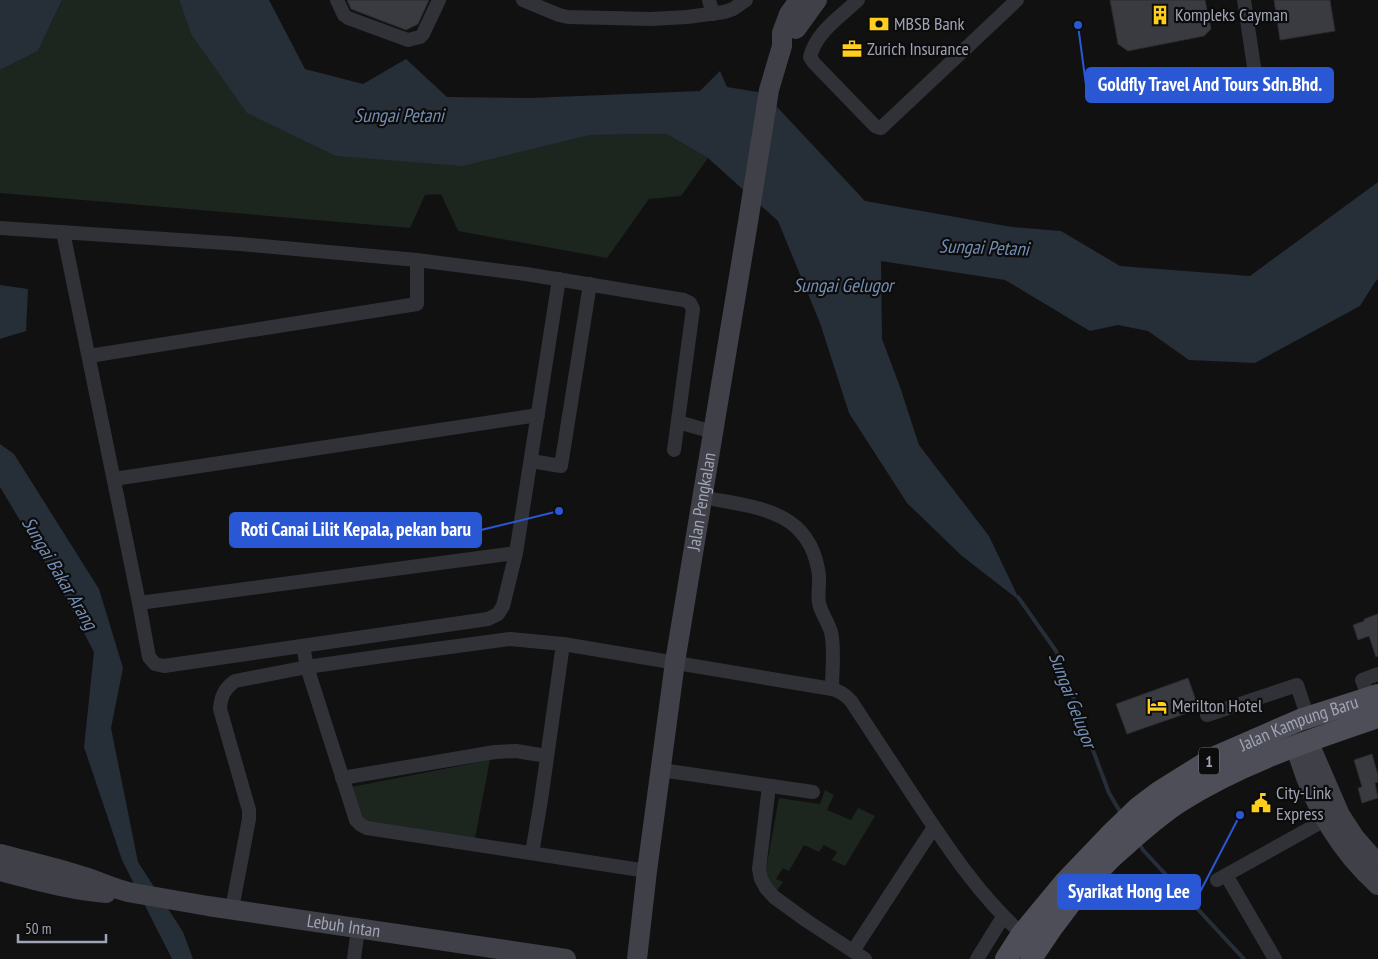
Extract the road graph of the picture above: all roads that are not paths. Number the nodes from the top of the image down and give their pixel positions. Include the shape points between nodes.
1 (337, 0) edge
2 (438, 0) edge
3 (523, 0) edge
4 (709, 0) edge
5 (746, 0) edge
6 (799, 0) edge
7 (817, 0) edge
8 (858, 0) edge
9 (1017, 0) edge
10 (1244, 0) edge
11 (713, 14) junction
12 (782, 46) junction
13 (1254, 67) dead end
14 (0, 228) edge
15 (63, 232) junction
16 (417, 260) junction
17 (559, 279) junction
18 (590, 284) junction
19 (89, 356) junction
20 (538, 415) junction
21 (678, 422) junction
22 (713, 432) junction
23 (674, 450) dead end
24 (531, 462) junction
25 (114, 479) junction
26 (702, 497) junction
27 (516, 553) junction
28 (139, 603) junction
29 (563, 644) junction
30 (303, 646) junction
31 (674, 662) junction
32 (307, 667) junction
33 (1378, 674) edge
34 (832, 689) junction
35 (1376, 701) edge
36 (1206, 715) dead end
37 (1308, 718) junction
38 (1301, 742) junction
39 (547, 756) junction
40 (1215, 757) junction
41 (661, 770) junction
42 (342, 778) junction
43 (768, 786) junction
44 (813, 792) dead end
45 (1144, 816) junction
46 (1325, 820) junction
47 (934, 827) junction
48 (1116, 842) junction
49 (532, 853) junction
50 (0, 854) edge
51 (1378, 864) edge
52 (0, 870) edge
53 (647, 871) junction
54 (1378, 885) edge
55 (128, 892) junction
56 (232, 909) junction
57 (1003, 917) junction
58 (358, 928) junction
59 (1022, 934) junction
60 (852, 951) junction
61 (354, 959) edge
62 (566, 959) edge
63 (637, 959) edge
64 (865, 959) edge
65 (977, 959) edge
66 (1006, 959) edge
67 (1031, 959) edge
68 (1275, 959) edge

1 - 2 street via 348,18 408,40 423,34
3 - 11 street via 568,17 650,19
4 - 11 street
5 - 11 street via 733,9
6 - 12 main road, Jalan Pengkalan via 789,14 782,33
7 - 12 main road, Jalan Pengkalan
8 - 9 street via 822,33 810,56 875,126 881,128
10 - 13 street
12 - 22 main road, Jalan Pengkalan via 769,90
14 - 15 street
15 - 16 street
15 - 19 street
16 - 17 street
16 - 19 street via 417,304
17 - 18 street
17 - 20 street
18 - 21 street via 690,303 693,309
18 - 24 street via 561,466
19 - 25 street
20 - 24 street
20 - 25 street
21 - 22 street
21 - 23 street
22 - 26 main road, Jalan Pengkalan
24 - 27 street
25 - 28 street
26 - 31 main road, Jalan Pengkalan
26 - 34 street via 785,518 803,534 818,569 819,603 832,635
27 - 28 street
27 - 30 street via 503,606 498,614 488,619
28 - 30 street via 149,657 155,664 164,666
29 - 31 street
29 - 32 street via 510,639
29 - 39 street
30 - 32 street
31 - 34 street
31 - 41 main road, Jalan Pengkalan
32 - 42 street
32 - 56 street via 235,681 226,687 221,698 220,709 249,810
33 - 35 street via 1362,680
34 - 47 street via 851,701
35 - 37 main road, Jalan Kampung Baru / 1
35 - 38 main road via 1315,726 1305,732
36 - 37 street via 1298,685
37 - 40 main road, Jalan Kampung Baru / 1
38 - 40 main road via 1277,740 1241,754
38 - 45 main road, Jalan Kampung Baru / 1 via 1241,768 1178,803
38 - 46 main road via 1301,764
38 - 51 main road via 1340,815
39 - 42 street via 516,751 495,752
39 - 49 street
40 - 45 main road, Jalan Kampung Baru / 1 via 1159,792
41 - 43 street
41 - 53 main road, Jalan Pengkalan
42 - 49 street via 356,820 367,828
43 - 44 street
43 - 60 street via 761,879 774,896
45 - 48 main road, Jalan Kampung Baru / 1
46 - 54 main road via 1339,842
46 - 68 street via 1221,878
47 - 57 street via 986,899
47 - 60 street
48 - 59 main road, Jalan Kampung Baru / 1 via 1065,882
48 - 67 main road, Jalan Kampung Baru / 1 via 1108,861 1065,910
49 - 53 street
50 - 55 main road, Lebuh Intan via 78,874
52 - 55 main road, Lebuh Intan via 83,891
53 - 63 main road, Jalan Pengkalan
55 - 56 main road, Lebuh Intan
56 - 58 main road, Lebuh Intan
57 - 59 street
57 - 65 street
58 - 61 street
58 - 62 main road, Lebuh Intan
59 - 66 main road, Jalan Kampung Baru / 1
60 - 64 street

